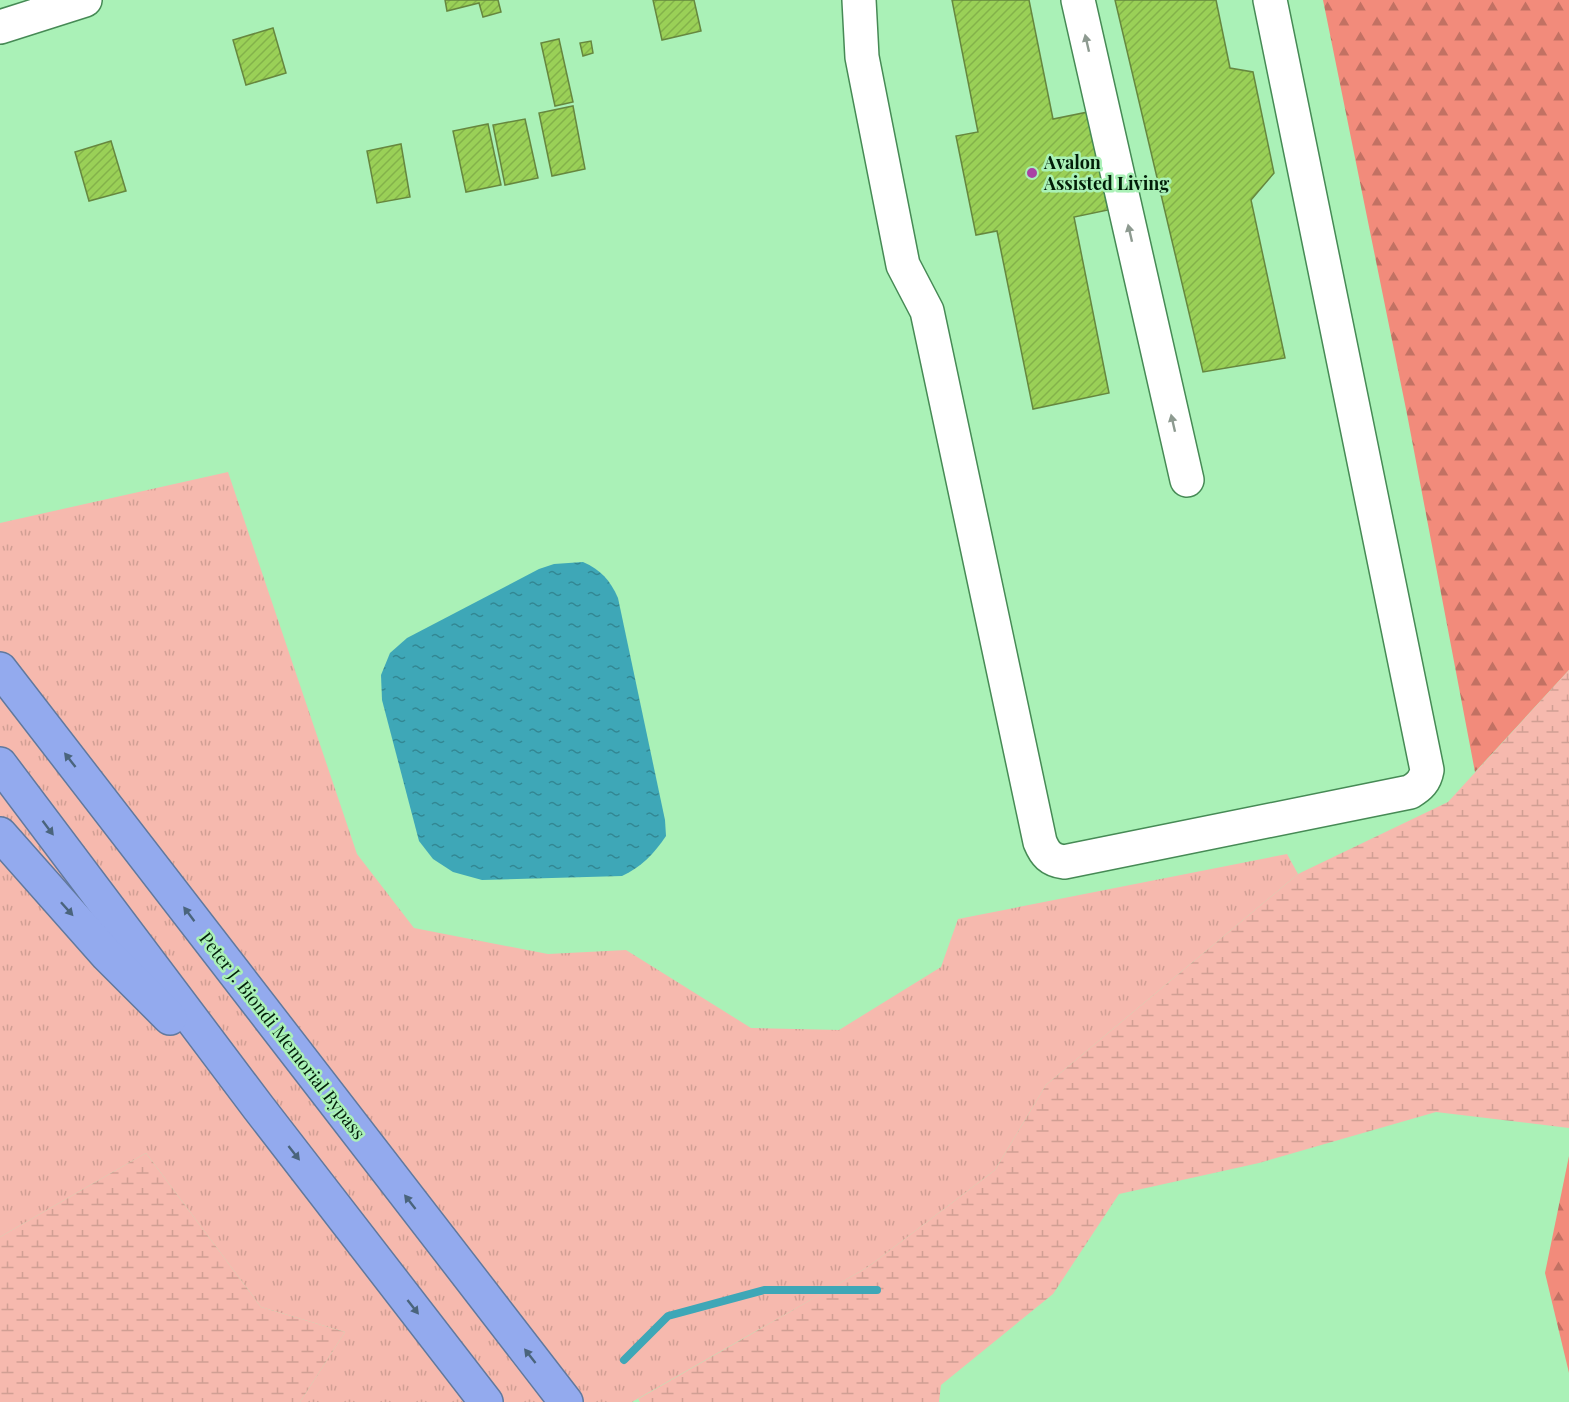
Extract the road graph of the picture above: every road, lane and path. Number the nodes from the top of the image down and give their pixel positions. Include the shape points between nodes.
1 (85, 0) edge
2 (859, 0) edge
3 (1078, 0) edge
4 (1270, 0) edge
5 (0, 27) edge
6 (1186, 480) dead end
7 (0, 669) edge
8 (0, 764) edge
9 (0, 834) edge
10 (258, 1107) junction
11 (486, 1402) edge
12 (566, 1402) edge

1 - 5 street
2 - 4 street via 861,57 903,265 927,311 1040,842 1045,854 1064,862 1410,792 1425,779 1427,770
6 -> 3 street
12 -> 7 highway, Peter J. Biondi Memorial Bypass
8 -> 10 highway
9 -> 10 highway via 108,955
10 -> 11 highway

